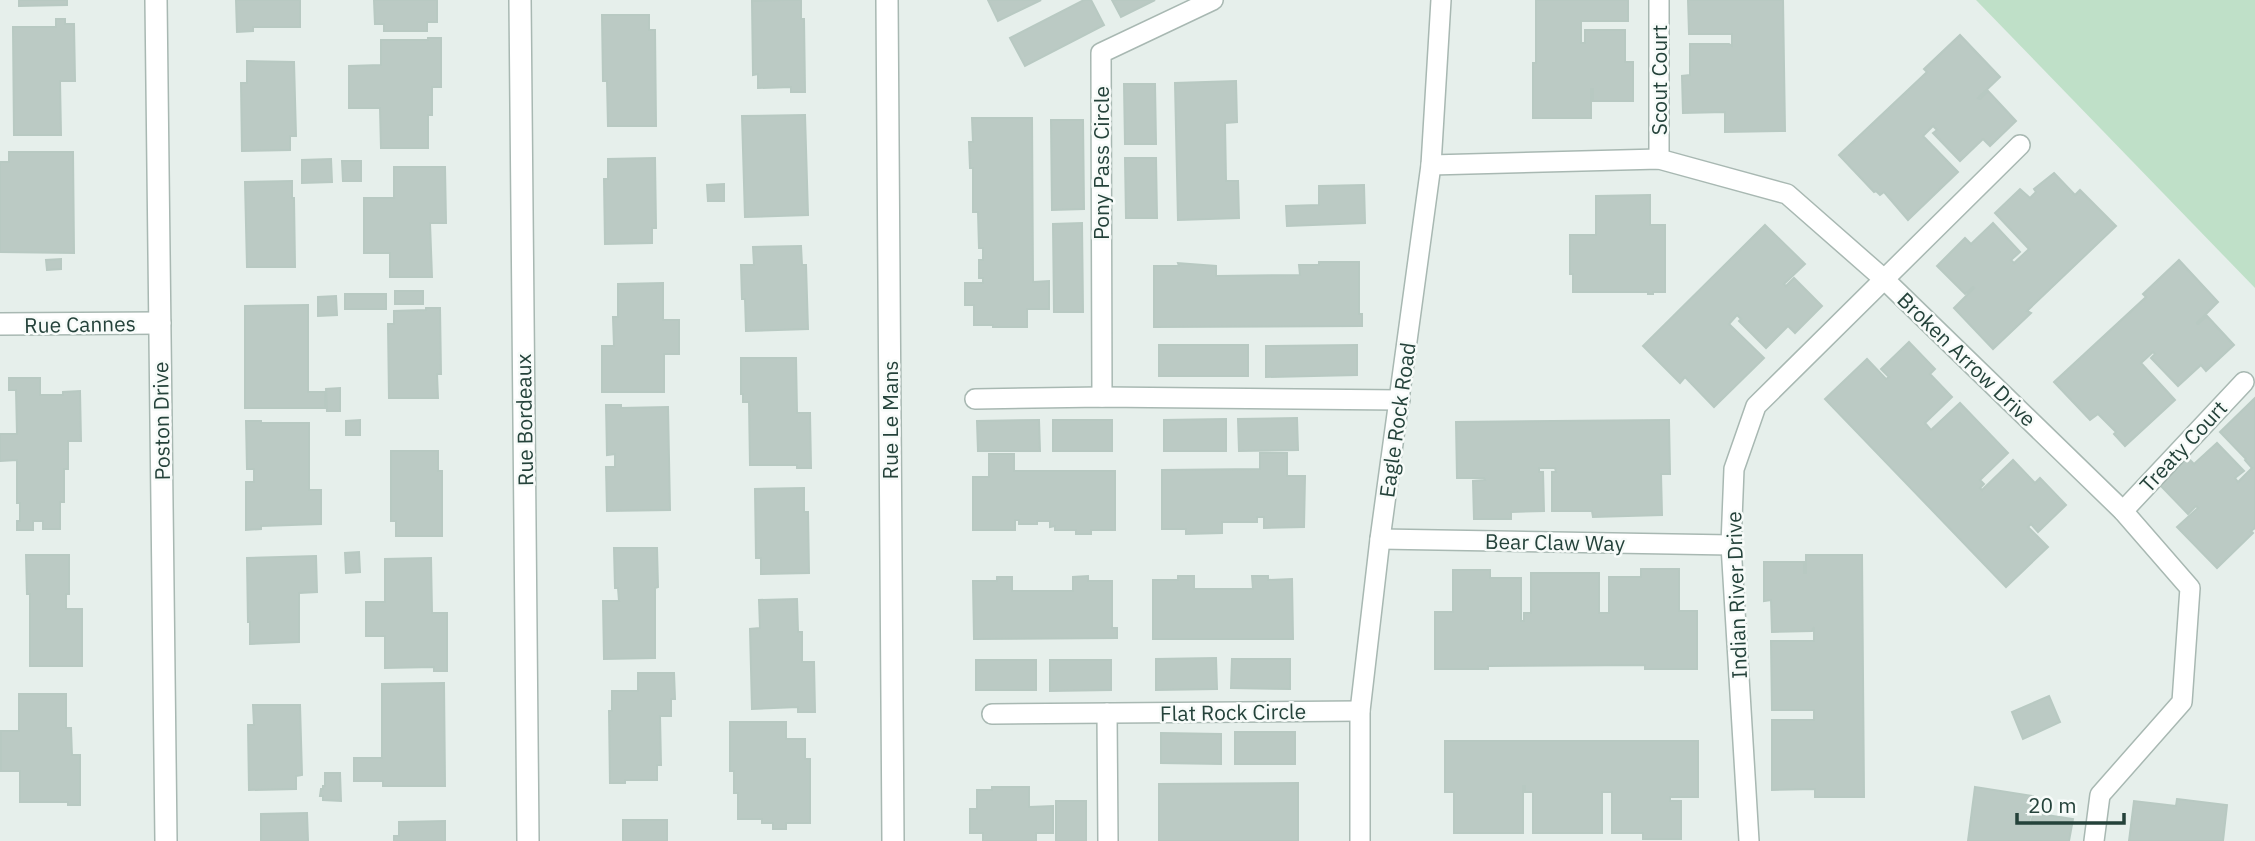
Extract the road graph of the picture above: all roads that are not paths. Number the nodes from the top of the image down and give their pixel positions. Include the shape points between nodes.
1 (156, 0) edge
2 (520, 0) edge
3 (887, 0) edge
4 (1213, 0) edge
5 (1441, 0) edge
6 (1659, 0) edge
7 (2020, 145) dead end
8 (1659, 159) junction
9 (1431, 165) junction
10 (1885, 280) junction
11 (160, 323) junction
12 (0, 324) edge
13 (2244, 382) dead end
14 (1102, 397) junction
15 (975, 399) dead end
16 (1400, 400) junction
17 (2123, 510) junction
18 (1380, 539) junction
19 (1731, 545) junction
20 (1360, 711) junction
21 (1107, 713) junction
22 (992, 714) dead end
23 (166, 841) edge
24 (528, 841) edge
25 (893, 841) edge
26 (1108, 841) edge
27 (1360, 841) edge
28 (1749, 841) edge
29 (2094, 841) edge

1 - 11 street, Poston Drive
2 - 24 street, Rue Bordeaux
3 - 25 street, Rue Le Mans
4 - 14 lane, Pony Pass Circle via 1101,53
5 - 9 lane, Eagle Rock Road
6 - 8 lane, Scout Court
7 - 10 lane, Indian River Drive
8 - 9 lane, Broken Arrow Drive
8 - 10 lane, Broken Arrow Drive via 1787,194
9 - 16 lane, Eagle Rock Road
10 - 17 lane, Broken Arrow Drive
10 - 19 lane, Indian River Drive via 1756,406 1734,469
11 - 12 street, Rue Cannes
11 - 23 street, Poston Drive
13 - 17 lane, Treaty Court
14 - 15 lane
14 - 16 lane
16 - 18 lane, Eagle Rock Road
17 - 29 lane, Broken Arrow Drive via 2190,587 2182,702 2100,795
18 - 19 lane, Bear Claw Way
18 - 20 lane, Eagle Rock Road
19 - 28 lane, Indian River Drive
20 - 21 lane, Flat Rock Circle
20 - 27 lane, Eagle Rock Road
21 - 22 lane, Flat Rock Circle
21 - 26 lane

